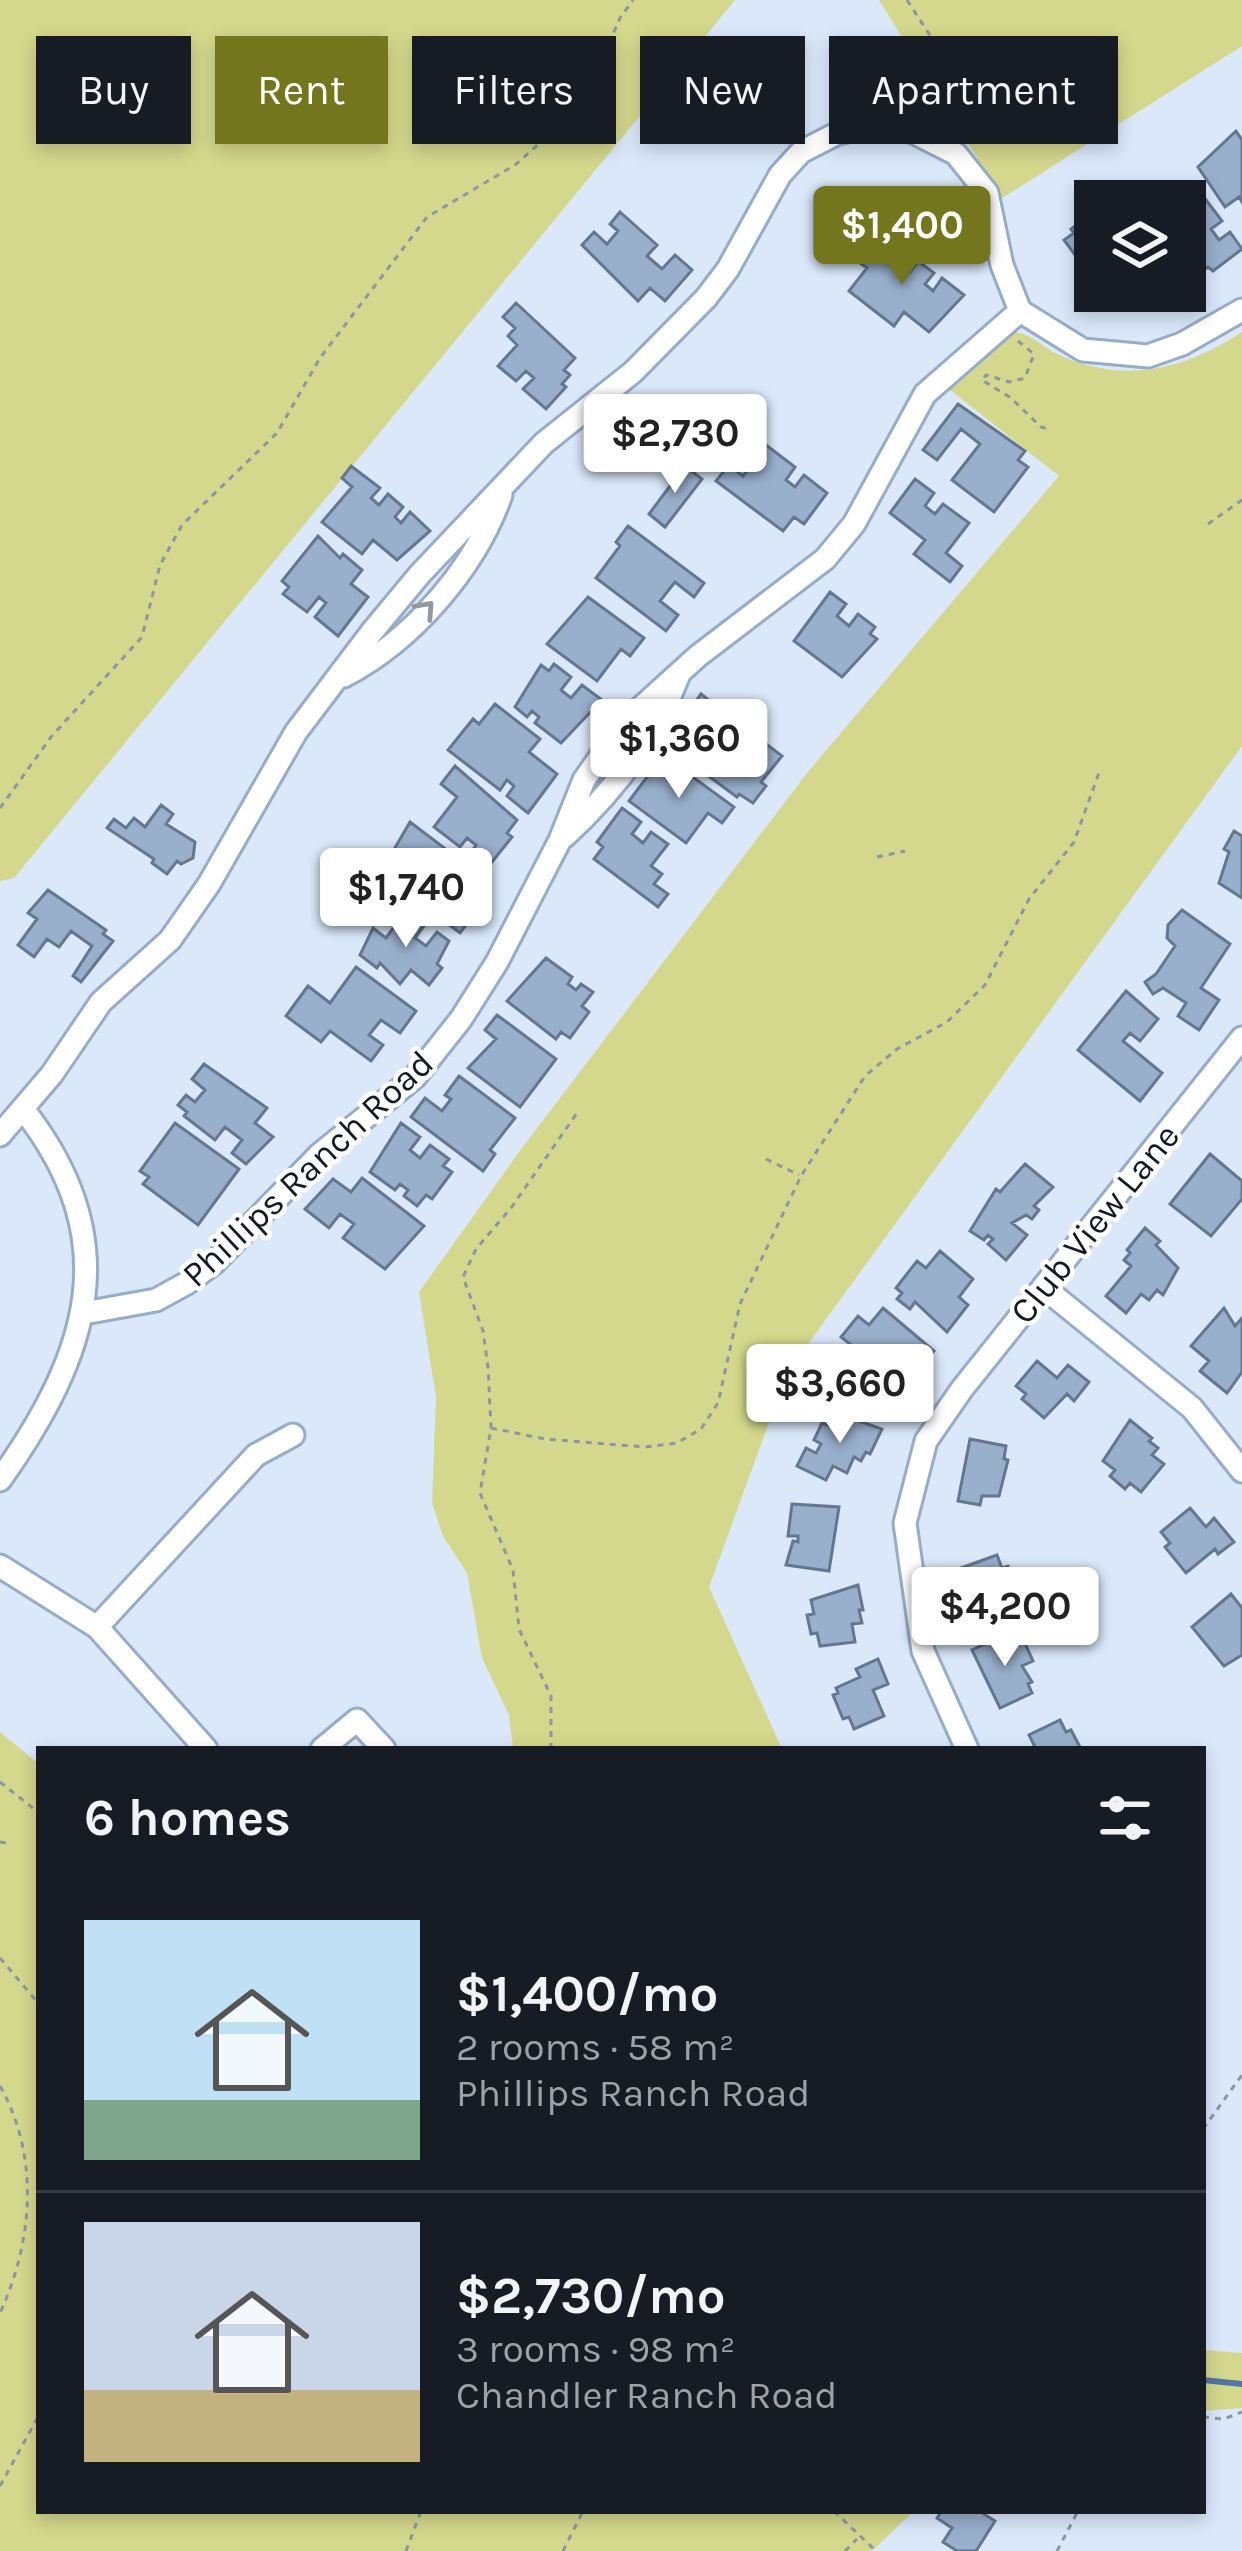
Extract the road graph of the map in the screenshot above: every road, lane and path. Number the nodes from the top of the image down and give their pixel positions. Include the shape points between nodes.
1 (633, 0) edge
2 (907, 0) edge
3 (931, 36) edge
4 (1242, 310) edge
5 (1020, 311) junction
6 (1001, 326) junction
7 (1003, 382) junction
8 (1000, 392) junction
9 (1051, 430) dead end
10 (1242, 500) edge
11 (1208, 524) dead end
12 (1100, 770) dead end
13 (0, 808) edge
14 (905, 851) dead end
15 (878, 857) dead end
16 (1242, 1038) edge
17 (577, 1113) dead end
18 (8, 1124) edge
19 (766, 1159) dead end
20 (801, 1176) junction
21 (1042, 1287) junction
22 (84, 1313) junction
23 (491, 1428) junction
24 (292, 1435) dead end
25 (1242, 1471) edge
26 (0, 1480) edge
27 (0, 1566) edge
28 (97, 1627) junction
29 (203, 1746) edge
30 (326, 1746) edge
31 (381, 1746) edge
32 (551, 1746) edge
33 (966, 1746) edge
34 (0, 1782) edge
35 (36, 1811) edge
36 (0, 1958) edge
37 (36, 2000) edge
38 (1242, 2075) edge
39 (0, 2086) edge
40 (1206, 2125) edge
41 (0, 2314) edge
42 (1242, 2412) edge
43 (1206, 2417) edge
44 (36, 2421) edge
45 (0, 2486) edge
46 (420, 2514) edge
47 (582, 2514) edge
48 (837, 2514) edge
49 (1076, 2514) edge
50 (858, 2537) junction
51 (406, 2551) edge
52 (563, 2551) edge
53 (844, 2551) edge
54 (876, 2551) edge
55 (1057, 2551) edge

1 - 13 path via 596,74 550,134 427,217 320,358 277,433 182,525 160,566 142,637 51,737
2 - 3 path
4 - 5 street via 1148,356 1083,350
5 - 6 street, Phillips Ranch Road
5 - 18 street via 987,194 942,145 878,124 800,152 728,269 672,337 544,443 420,574 296,732 170,940 100,1002
6 - 7 path via 1035,359 1025,378
6 - 22 street, Phillips Ranch Road via 925,394 854,524 824,559 679,673 654,728 560,840 497,962 415,1077 319,1155 187,1283 156,1300
7 - 8 path
7 - 8 path via 982,378
8 - 9 path
10 - 11 path
12 - 20 path via 1074,842 1029,898 985,985 947,1022 865,1076
14 - 15 path
16 - 21 street, Club View Lane
17 - 23 path via 465,1268 463,1285 486,1345
18 - 22 street via 73,1186
19 - 20 path
20 - 23 path via 740,1304 724,1380 701,1429 677,1443 616,1446
21 - 25 street via 1192,1408
21 - 33 street, Club View Lane via 926,1441 905,1522 923,1651
22 - 26 street via 41,1420
23 - 32 path via 480,1493 513,1570 519,1629 550,1696
24 - 28 street via 256,1455
27 - 28 street
28 - 29 street
30 - 31 street via 357,1720
34 - 35 path
36 - 37 path
38 - 40 path
39 - 41 path via 17,2116 28,2195 28,2233
42 - 43 path
44 - 45 path
46 - 51 path
47 - 52 path
48 - 50 path
49 - 55 path
50 - 53 path
50 - 54 path

